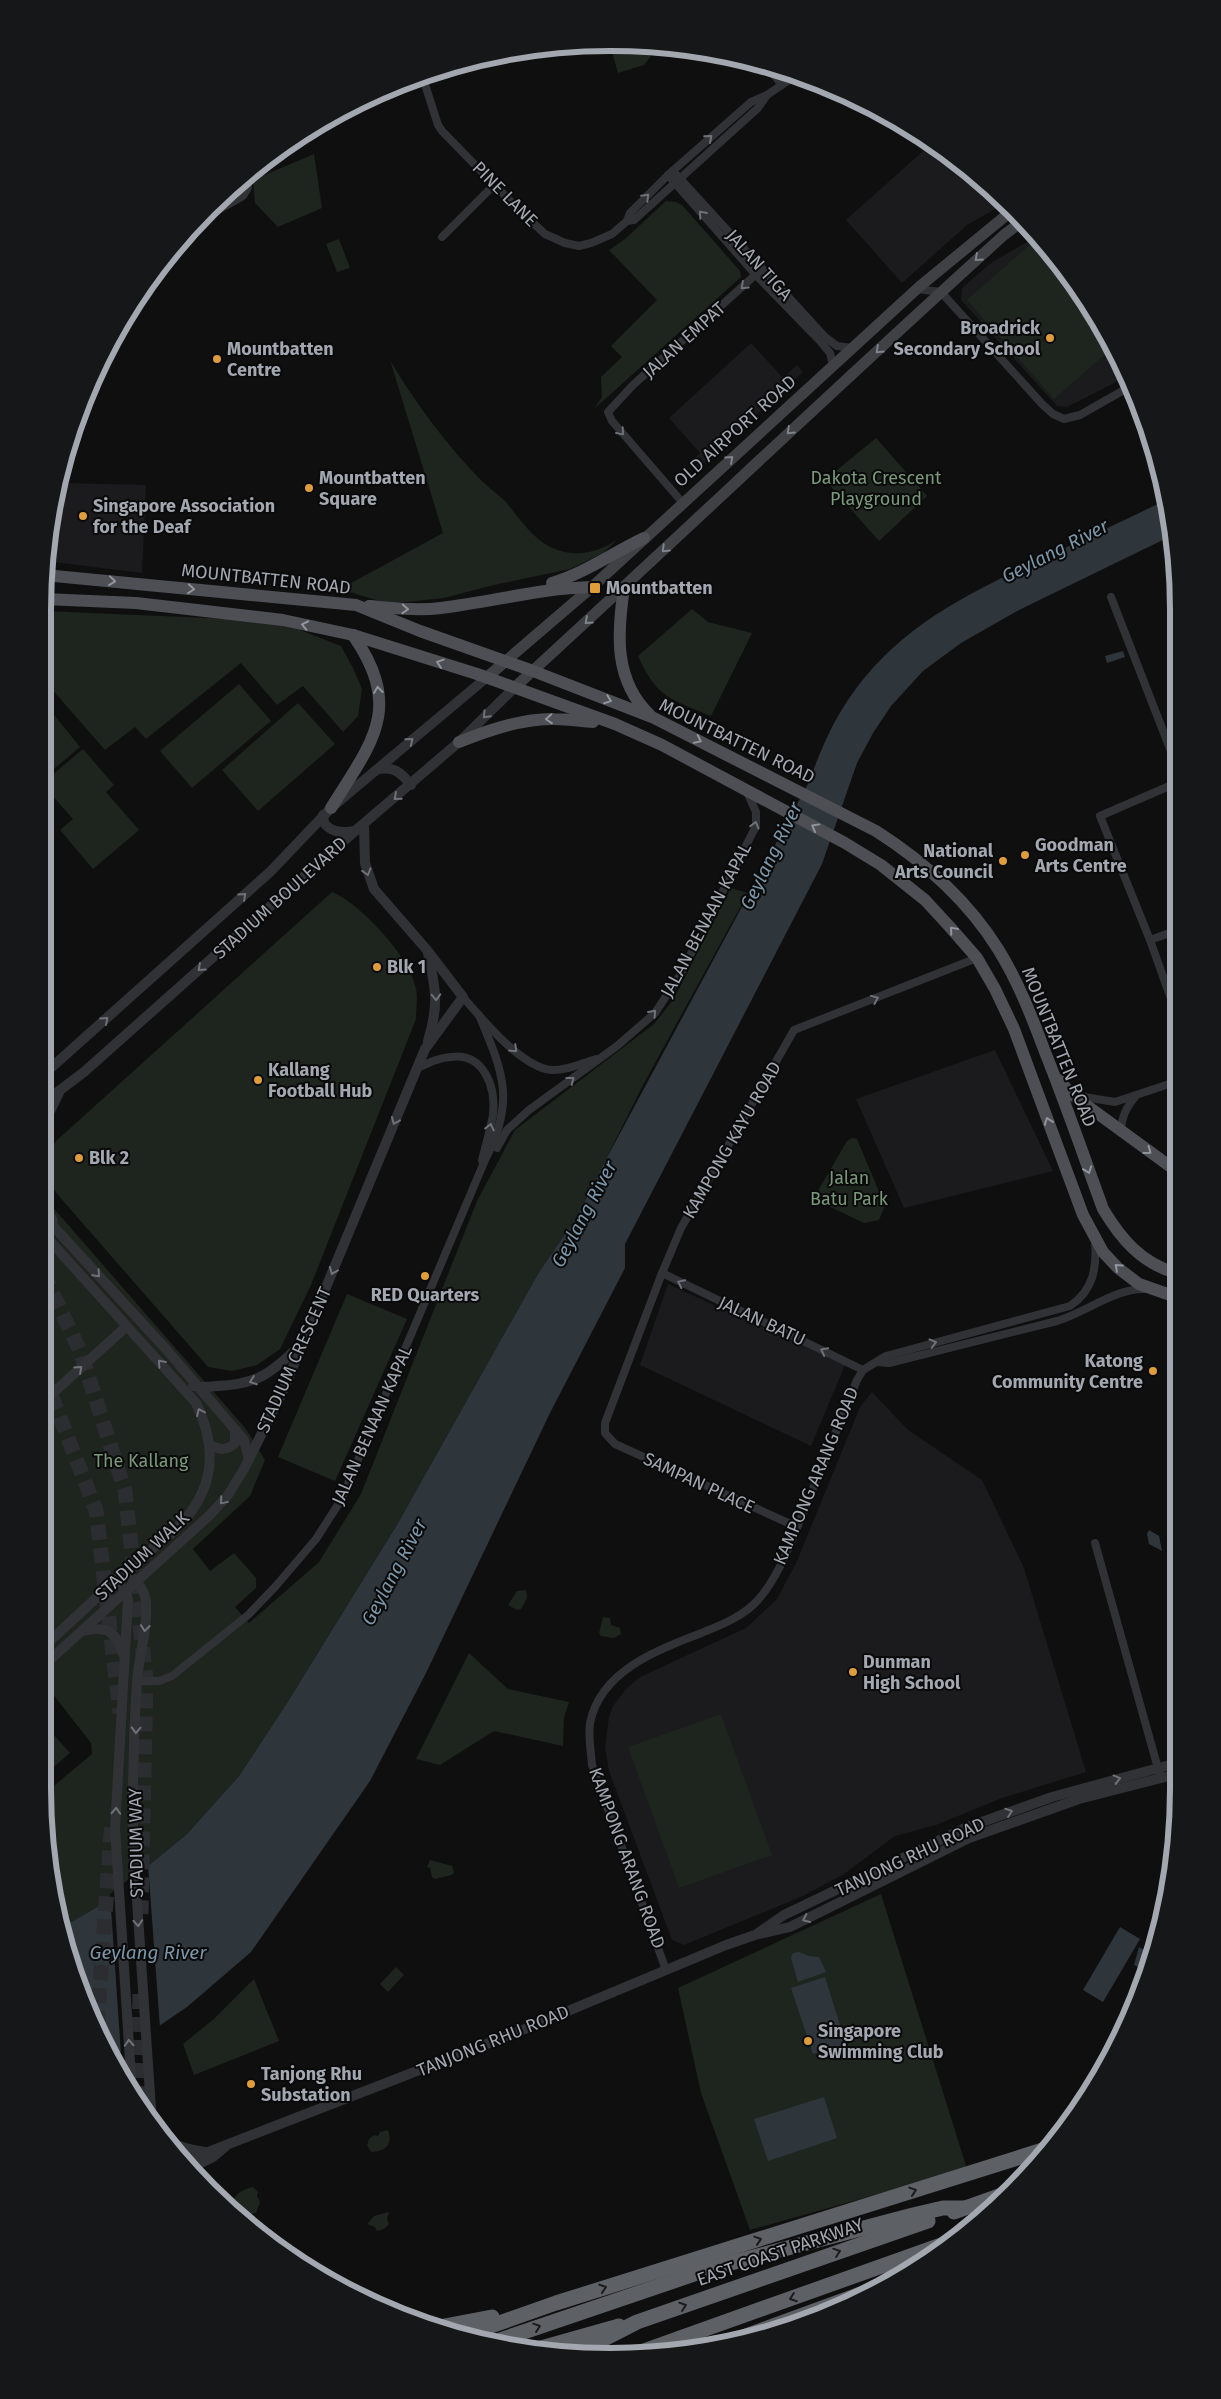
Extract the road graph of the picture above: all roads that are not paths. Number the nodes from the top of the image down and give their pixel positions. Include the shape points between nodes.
1 (775, 76) edge
2 (788, 81) edge
3 (425, 83) edge
4 (782, 85) junction
5 (768, 95) junction
6 (670, 173) junction
7 (677, 179) junction
8 (495, 184) junction
9 (248, 185) edge
10 (224, 207) edge
11 (1006, 215) edge
12 (627, 221) junction
13 (1016, 226) edge
14 (442, 237) dead end
15 (759, 272) junction
16 (918, 289) junction
17 (941, 292) junction
18 (852, 348) junction
19 (834, 365) junction
20 (1124, 390) edge
21 (682, 502) junction
22 (644, 538) junction
23 (52, 576) edge
24 (592, 586) junction
25 (624, 588) junction
26 (519, 593) junction
27 (1112, 597) dead end
28 (51, 599) edge
29 (356, 605) junction
30 (353, 635) junction
31 (505, 663) junction
32 (532, 671) junction
33 (486, 678) junction
34 (514, 688) junction
35 (654, 718) junction
36 (615, 724) junction
37 (459, 742) junction
38 (1170, 749) edge
39 (372, 772) junction
40 (411, 784) junction
41 (1170, 786) edge
42 (746, 790) junction
43 (327, 811) junction
44 (364, 824) junction
45 (355, 831) junction
46 (1170, 933) edge
47 (1150, 940) junction
48 (427, 950) junction
49 (977, 958) junction
50 (463, 996) junction
51 (1170, 996) edge
52 (479, 1015) junction
53 (426, 1049) junction
54 (70, 1053) junction
55 (602, 1057) junction
56 (51, 1064) edge
57 (51, 1068) edge
58 (418, 1068) junction
59 (1054, 1074) junction
60 (1170, 1084) edge
61 (60, 1092) junction
62 (1071, 1094) junction
63 (1135, 1097) junction
64 (51, 1098) edge
65 (51, 1109) edge
66 (1121, 1130) junction
67 (1170, 1166) edge
68 (480, 1174) junction
69 (51, 1216) edge
70 (51, 1224) edge
71 (64, 1238) junction
72 (1094, 1238) junction
73 (51, 1242) edge
74 (1170, 1271) edge
75 (662, 1273) junction
76 (1149, 1288) junction
77 (1170, 1295) edge
78 (127, 1326) junction
79 (305, 1341) junction
80 (877, 1362) junction
81 (863, 1370) junction
82 (180, 1384) junction
83 (197, 1387) junction
84 (51, 1395) edge
85 (236, 1430) junction
86 (605, 1433) joint
87 (210, 1445) junction
88 (249, 1460) junction
89 (797, 1528) junction
90 (1095, 1543) dead end
91 (126, 1571) junction
92 (116, 1580) junction
93 (137, 1582) junction
94 (126, 1591) junction
95 (82, 1631) junction
96 (51, 1639) edge
97 (124, 1657) junction
98 (51, 1659) edge
99 (138, 1681) junction
100 (1170, 1767) edge
101 (1160, 1773) junction
102 (1170, 1774) edge
103 (666, 1970) junction
104 (131, 2076) edge
105 (151, 2106) edge
106 (229, 2144) junction
107 (180, 2145) edge
108 (205, 2152) junction
109 (1035, 2153) edge
110 (191, 2158) edge
111 (197, 2165) edge
112 (990, 2199) edge
113 (964, 2208) junction
114 (924, 2251) edge
115 (556, 2303) junction
116 (637, 2322) junction
117 (451, 2324) edge
118 (476, 2331) edge
119 (506, 2338) edge
120 (551, 2344) edge
121 (658, 2346) edge
122 (583, 2347) edge

1 - 4 street
2 - 4 street, PINE LANE
3 - 8 street, PINE LANE via 438,125
4 - 5 street, PINE LANE
6 -> 5 street, PINE LANE via 751,102
5 - 7 street, PINE LANE via 758,108
6 - 7 street, JALAN TIGA
12 -> 6 street, PINE LANE via 630,213
7 - 12 street, PINE LANE via 634,220
7 - 15 street, JALAN TIGA
8 - 12 street, PINE LANE via 520,212 546,234 565,244 591,244 612,234
8 - 14 street
9 - 10 street via 243,196
11 - 16 main road, OLD AIRPORT ROAD
13 -> 17 main road, OLD AIRPORT ROAD
15 - 18 street, JALAN TIGA via 825,337 837,346
15 - 19 street, JALAN TIGA via 830,353
15 -> 21 street, JALAN EMPAT via 633,385 608,412 612,421
16 - 17 street
16 - 18 main road, OLD AIRPORT ROAD
17 - 20 street via 1053,414 1064,419 1080,415
17 -> 25 main road, OLD AIRPORT ROAD
18 - 19 main road, OLD AIRPORT ROAD
21 -> 19 main road, OLD AIRPORT ROAD
21 - 22 main road, OLD AIRPORT ROAD
22 - 24 main road, OLD AIRPORT ROAD
22 - 26 main road via 568,578
23 -> 29 main road, MOUNTBATTEN ROAD
24 - 26 main road
24 - 31 main road, OLD AIRPORT ROAD
25 -> 32 main road, OLD AIRPORT ROAD
25 - 35 main road via 619,655 629,686 639,704
29 -> 26 main road via 409,610 441,608
27 - 38 street
30 -> 28 main road, MOUNTBATTEN ROAD via 283,620 136,603
29 - 31 main road, MOUNTBATTEN ROAD
33 -> 30 main road, MOUNTBATTEN ROAD
43 -> 30 main road via 374,737 379,715 376,677
31 - 32 main road, MOUNTBATTEN ROAD
31 - 33 main road, OLD AIRPORT ROAD
32 - 34 main road, OLD AIRPORT ROAD
32 -> 35 main road, MOUNTBATTEN ROAD
33 - 34 main road, MOUNTBATTEN ROAD
39 -> 33 street, STADIUM BOULEVARD
34 - 36 main road, MOUNTBATTEN ROAD
34 -> 37 street, STADIUM BOULEVARD
35 -> 59 main road, MOUNTBATTEN ROAD via 896,843 941,881 968,909 997,948 1016,982
36 -> 37 main road via 552,718 494,730
36 - 42 main road, MOUNTBATTEN ROAD
37 - 40 street, STADIUM BOULEVARD
39 - 40 street via 392,769 402,773
39 - 43 street, STADIUM BOULEVARD
40 -> 44 street, STADIUM BOULEVARD
41 - 47 street via 1100,816
49 -> 42 main road, MOUNTBATTEN ROAD via 925,900 880,865
55 -> 42 street, JALAN BENAAN KAPAL via 655,1012 680,975 756,826 756,812
43 - 45 street via 324,823 331,830
54 -> 43 street, STADIUM BOULEVARD via 271,871
44 - 45 street, STADIUM BOULEVARD
44 -> 48 street via 365,863 374,889
45 -> 61 street, STADIUM BOULEVARD
46 - 47 street
47 - 51 street
48 - 50 street, JALAN BENAAN KAPAL
48 -> 53 street via 436,986 436,1003
72 -> 49 main road, MOUNTBATTEN ROAD via 1014,1028
75 -> 49 street, KAMPONG KAYU ROAD via 681,1228 794,1030
50 - 52 street, JALAN BENAAN KAPAL
50 - 53 street, STADIUM CRESCENT
52 -> 55 street, JALAN BENAAN KAPAL via 520,1056 540,1068 566,1069
52 - 68 street, JALAN BENAAN KAPAL via 498,1060 504,1092 497,1137
53 - 58 street, STADIUM CRESCENT
54 - 56 street
54 - 57 street, STADIUM BOULEVARD
68 -> 55 street, JALAN BENAAN KAPAL via 508,1130 529,1110
68 -> 58 street via 493,1114 491,1084 486,1072 467,1058 452,1056
58 -> 79 street, STADIUM CRESCENT
59 - 62 main road
59 -> 74 main road, MOUNTBATTEN ROAD via 1111,1224 1132,1250 1153,1265
60 - 63 street
61 - 64 street, STADIUM BOULEVARD
61 - 65 street
62 - 63 street via 1115,1102
62 - 66 main road
63 - 66 street via 1126,1108
66 -> 67 main road
68 - 99 street, JALAN BENAAN KAPAL via 341,1500 316,1539 248,1615 172,1676 159,1681
69 - 71 street
70 - 71 street
71 -> 83 street
76 -> 72 main road, MOUNTBATTEN ROAD via 1118,1268
80 -> 72 street, KAMPONG ARANG ROAD via 886,1356 1070,1306 1086,1293 1095,1271
73 - 78 street, STADIUM WALK
81 -> 75 street, JALAN BATU
75 - 86 street, KAMPONG KAYU ROAD via 605,1423
76 - 77 main road, MOUNTBATTEN ROAD
76 - 80 street, KAMPONG ARANG ROAD via 1125,1290 1076,1315 1050,1323 889,1363
82 -> 78 street, STADIUM WALK
84 -> 78 street
79 -> 83 street via 276,1369 259,1379 242,1384
79 - 88 street, STADIUM CRESCENT
80 - 81 street, KAMPONG ARANG ROAD
81 - 89 street, KAMPONG ARANG ROAD
82 - 83 street
87 -> 82 street, STADIUM WALK via 206,1425 196,1403
83 - 85 street
85 - 87 street via 235,1443 231,1447 218,1449
85 - 88 street via 248,1448
86 - 89 street, SAMPAN PLACE via 614,1444
87 - 91 street, STADIUM WALK via 209,1471 203,1492 194,1507 178,1528
88 -> 93 street, STADIUM CRESCENT via 228,1495 210,1515
89 - 103 street, KAMPONG ARANG ROAD via 782,1562 757,1602 720,1626 631,1665 608,1687 594,1712 589,1740 592,1764
90 - 101 street
91 - 92 street, STADIUM WALK
91 - 93 street, STADIUM WAY
92 - 94 street
92 - 96 street, STADIUM WALK
93 - 94 street, STADIUM CRESCENT
93 -> 99 street, STADIUM WAY via 146,1601
94 - 95 street, STADIUM CRESCENT
94 - 97 street, STADIUM WAY
95 - 97 street via 100,1628 111,1632
95 - 98 street, STADIUM CRESCENT
104 -> 97 street, STADIUM WAY via 115,1828
99 -> 105 street, STADIUM WAY, bridge via 133,1824
100 - 101 street, TANJONG RHU ROAD
101 - 102 street, TANJONG RHU ROAD
101 - 103 street, TANJONG RHU ROAD via 1052,1797 965,1828 784,1915 755,1935
103 - 106 street, TANJONG RHU ROAD via 520,2031
106 - 108 street, TANJONG RHU ROAD
106 - 111 street, TANJONG RHU ROAD
107 - 108 street
108 - 110 street, TANJONG RHU ROAD
115 -> 109 highway
112 - 113 highway, EAST COAST PARKWAY
116 -> 113 highway, EAST COAST PARKWAY
119 -> 113 highway via 712,2268 943,2208
114 -> 121 highway
115 - 117 highway
115 - 118 highway
116 - 120 highway via 600,2329
116 - 122 highway, EAST COAST PARKWAY

